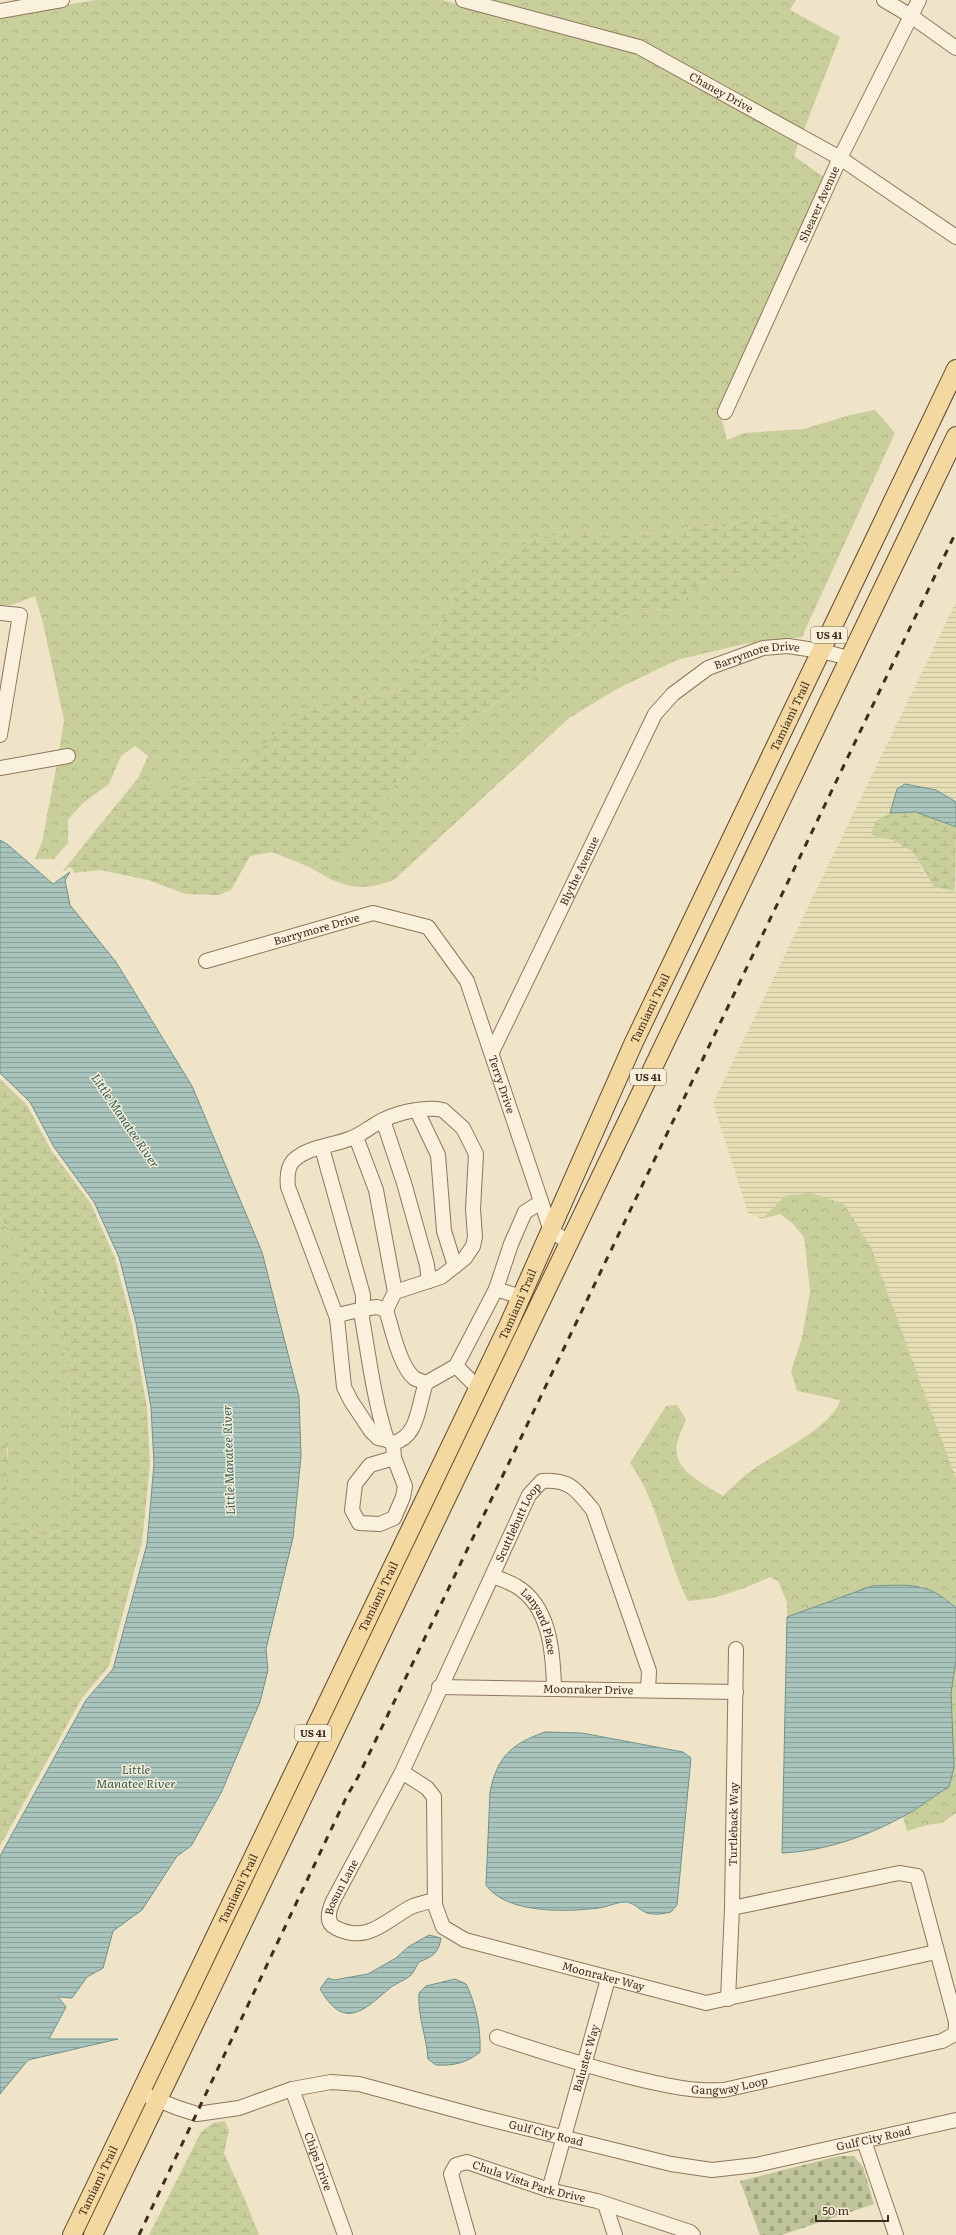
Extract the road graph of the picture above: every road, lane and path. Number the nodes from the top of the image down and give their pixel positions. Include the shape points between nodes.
1 (62, 0) edge
2 (463, 0) edge
3 (884, 0) edge
4 (919, 0) edge
5 (0, 11) edge
6 (911, 16) junction
7 (956, 48) edge
8 (840, 158) junction
9 (956, 237) edge
10 (956, 369) edge
11 (725, 412) dead end
12 (956, 436) edge
13 (0, 613) edge
14 (821, 651) junction
15 (849, 658) junction
16 (673, 694) joint
17 (0, 735) edge
18 (68, 756) dead end
19 (0, 768) edge
20 (428, 927) joint
21 (206, 960) dead end
22 (492, 1052) junction
23 (417, 1111) junction
24 (383, 1120) junction
25 (356, 1137) junction
26 (322, 1148) junction
27 (542, 1202) junction
28 (551, 1231) junction
29 (569, 1242) junction
30 (455, 1266) junction
31 (429, 1281) junction
32 (496, 1289) junction
33 (395, 1292) junction
34 (521, 1297) junction
35 (363, 1309) junction
36 (386, 1310) junction
37 (338, 1318) junction
38 (456, 1366) junction
39 (426, 1383) junction
40 (478, 1388) junction
41 (390, 1441) junction
42 (394, 1458) junction
43 (493, 1576) junction
44 (736, 1649) dead end
45 (439, 1687) junction
46 (554, 1687) junction
47 (648, 1690) junction
48 (736, 1692) junction
49 (317, 1723) junction
50 (334, 1731) junction
51 (402, 1772) junction
52 (435, 1900) junction
53 (732, 1908) junction
54 (936, 1952) junction
55 (608, 1979) junction
56 (728, 2000) junction
57 (956, 2022) edge
58 (956, 2025) edge
59 (497, 2037) dead end
60 (584, 2066) junction
61 (292, 2089) junction
62 (140, 2092) junction
63 (158, 2100) junction
64 (956, 2120) edge
65 (563, 2137) junction
66 (864, 2141) junction
67 (549, 2190) junction
68 (605, 2204) junction
69 (72, 2235) edge
70 (93, 2235) edge
71 (344, 2235) edge
72 (468, 2235) edge
73 (615, 2235) edge
74 (693, 2235) edge
75 (896, 2235) edge

1 - 5 street
2 - 8 street, Chaney Drive via 639,47
3 - 6 street
4 - 6 street, Shearer Avenue
6 - 7 street
6 - 8 street, Shearer Avenue
8 - 9 street, Chaney Drive
8 - 11 street, Shearer Avenue
10 - 14 main road, Tamiami Trail / US 41
12 - 15 main road, Tamiami Trail / US 41
13 - 17 street via 20,615
14 - 15 street, Barrymore Drive
14 - 16 street, Barrymore Drive via 788,646 763,648 708,668
14 - 28 main road, Tamiami Trail / US 41 via 637,1035
15 - 29 main road, Tamiami Trail / US 41
16 - 22 street, Blythe Avenue via 655,714
18 - 19 street
20 - 21 street, Barrymore Drive via 372,913
20 - 22 street, Terry Drive via 467,981
22 - 27 street, Terry Drive
23 - 24 street
23 - 30 street via 438,1155 444,1231
23 - 30 street via 435,1108 443,1110 463,1128 476,1154 473,1202 475,1237 469,1253
24 - 25 street
24 - 31 street via 404,1183 427,1265
25 - 26 street
25 - 33 street via 376,1190
26 - 35 street via 363,1295
26 - 37 street via 308,1151 297,1158 286,1178
27 - 28 street, Terry Drive
27 - 32 street via 526,1212 511,1244
28 - 29 street
28 - 34 main road, Tamiami Trail / US 41
29 - 50 main road, Tamiami Trail / US 41
30 - 31 street via 441,1277
31 - 33 street
32 - 34 street
32 - 38 street
33 - 36 street
34 - 40 main road, Tamiami Trail / US 41
35 - 36 street via 377,1307
35 - 37 street via 342,1314
35 - 41 street via 362,1318 380,1419
36 - 39 street via 406,1367 414,1378
37 - 41 street via 344,1387 350,1401 371,1431 378,1438
38 - 39 street
38 - 40 street
39 - 41 street via 408,1436 401,1441
40 - 49 main road, Tamiami Trail / US 41
41 - 42 street
42 - 42 street via 405,1486 403,1498 394,1518 380,1524 359,1523 352,1510 355,1484 370,1465
43 - 45 street, Scuttlebutt Loop
43 - 46 street, Lanyard Place via 516,1585 529,1596 542,1613 553,1656
43 - 47 street, Scuttlebutt Loop via 529,1494 542,1481 557,1480 570,1486 593,1510 649,1671
44 - 48 street, Turtleback Way
45 - 46 street, Moonraker Drive
45 - 51 street, Scuttlebutt Loop
46 - 47 street, Moonraker Drive
47 - 48 street, Moonraker Drive
48 - 53 street, Turtleback Way
49 - 50 street
49 - 62 main road, Tamiami Trail / US 41
50 - 63 main road, Tamiami Trail / US 41
51 - 52 street, Moonraker Way via 426,1788 434,1797
51 - 52 street, Bosun Lane via 328,1911 329,1921 334,1927 350,1933 366,1932 389,1922 412,1907
52 - 55 street, Moonraker Way via 444,1927 465,1940
53 - 54 street via 899,1873 917,1876
53 - 56 street, Turtleback Way
54 - 56 street, Moonraker Way
54 - 57 street
55 - 56 street, Moonraker Way via 706,2003
55 - 60 street, Baluster Way
58 - 60 street, Gangway Loop via 955,2034 942,2041 724,2090 706,2091 674,2087
59 - 60 street, Gangway Loop
60 - 65 street, Baluster Way
61 - 63 street, Gulf City Road via 239,2108 197,2114
61 - 65 street, Gulf City Road via 331,2082 359,2084
61 - 71 street, Chips Drive
62 - 63 street, Gulf City Road
62 - 69 main road, Tamiami Trail / US 41
63 - 70 main road, Tamiami Trail / US 41
64 - 66 street, Gulf City Road
65 - 66 street, Gulf City Road via 670,2164 712,2170 756,2165
65 - 67 street, Baluster Way
66 - 75 street
67 - 68 street, Chula Vista Park Drive
67 - 72 street, Chula Vista Park Drive via 467,2162 456,2165 451,2174
68 - 73 street
68 - 74 street, Chula Vista Park Drive

